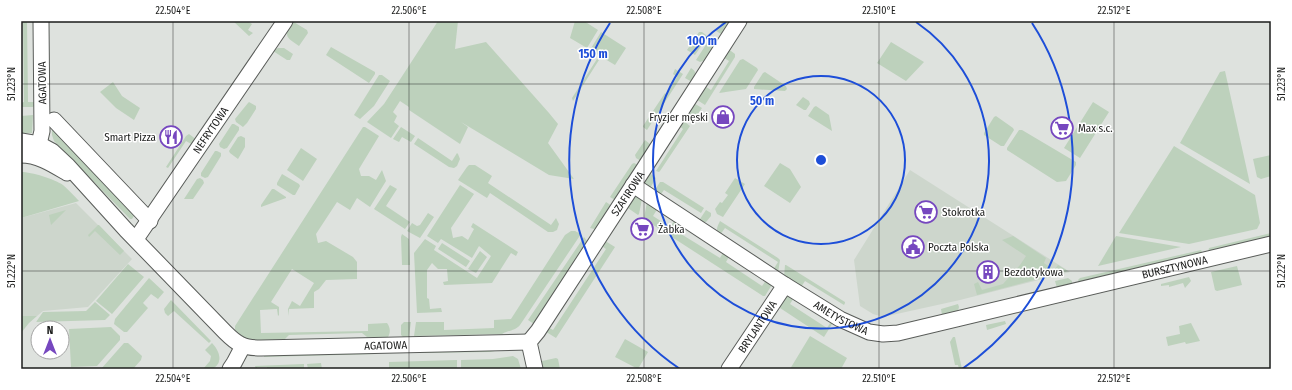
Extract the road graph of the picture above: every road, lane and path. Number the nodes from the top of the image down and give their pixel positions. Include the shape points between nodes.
1 (41, 21) edge
2 (285, 21) edge
3 (739, 21) edge
4 (54, 120) dead end
5 (21, 141) edge
6 (31, 151) edge
7 (633, 185) junction
8 (150, 221) junction
9 (136, 239) junction
10 (1271, 244) edge
11 (785, 285) junction
12 (1078, 290) joint
13 (529, 342) junction
14 (243, 346) junction
15 (230, 369) edge
16 (535, 369) edge
17 (729, 369) edge

1 - 6 street, AGATOWA via 42,131
2 - 8 street, NEFRYTOWA
3 - 7 street, SZAFIROWA
4 - 8 street
5 - 6 street
6 - 9 street via 52,151
7 - 11 street, AMETYSTOWA
7 - 13 street, SZAFIROWA
8 - 9 street, NEFRYTOWA
9 - 14 street via 229,336
10 - 12 street, BURSZTYNOWA
11 - 12 street, AMETYSTOWA via 840,319 869,332 883,334 898,333
11 - 17 street, BRYLANTOWA
13 - 14 street, AGATOWA via 261,348
13 - 16 street
14 - 15 street

